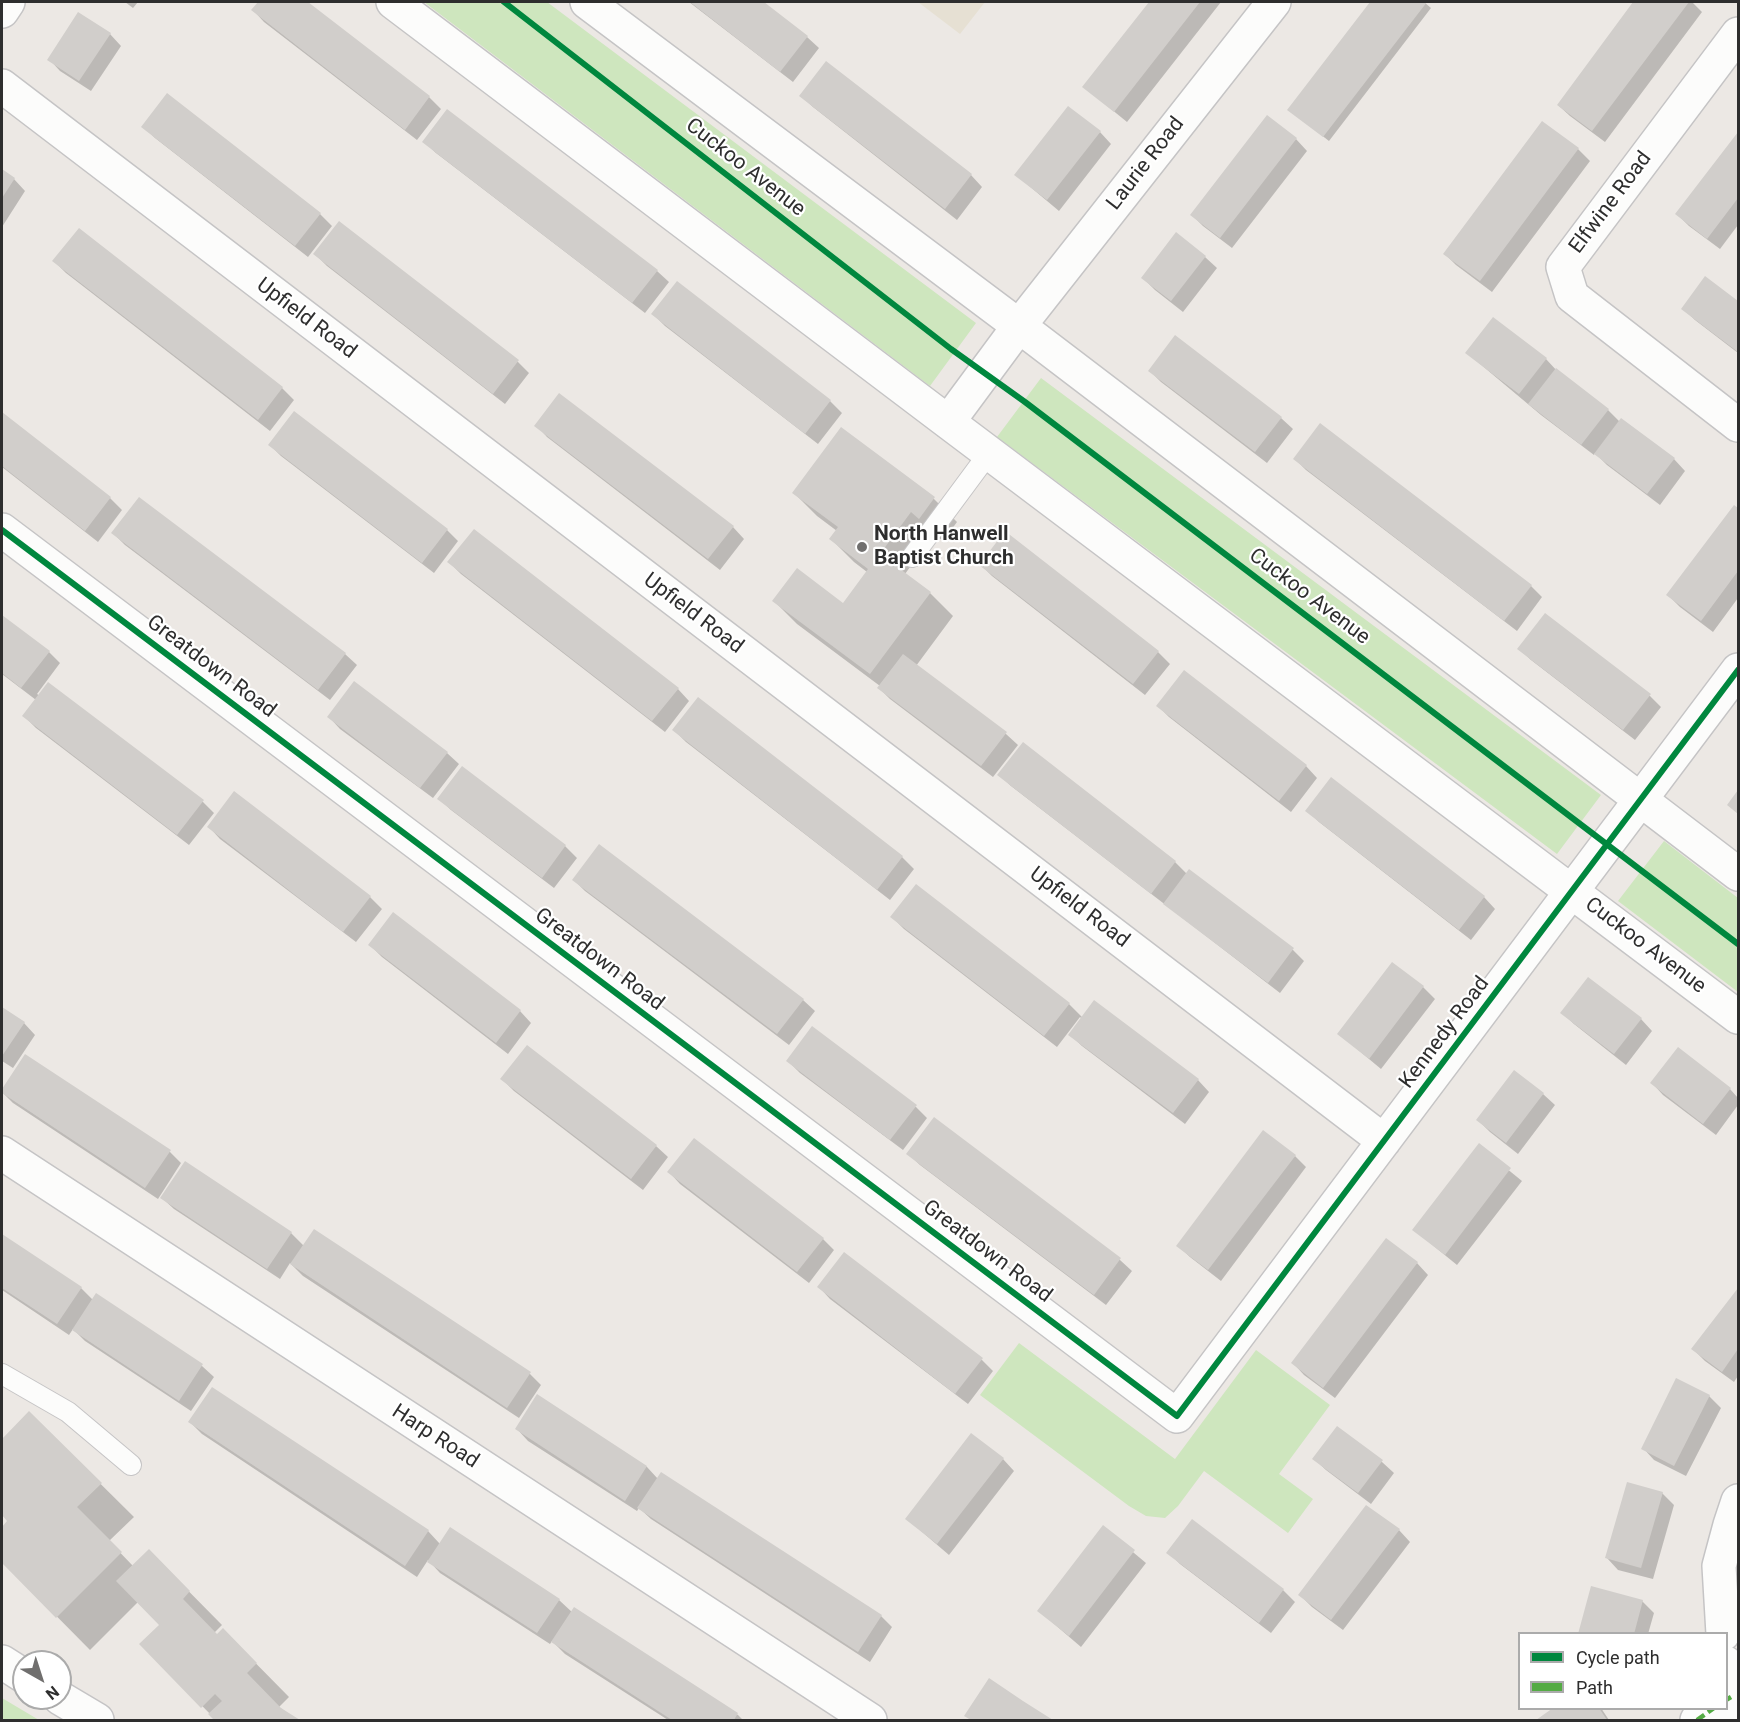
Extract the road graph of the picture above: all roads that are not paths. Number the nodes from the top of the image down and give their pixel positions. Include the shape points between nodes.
1 (8, 2) edge
2 (393, 2) edge
3 (587, 2) edge
4 (1274, 2) edge
5 (2, 11) edge
6 (1738, 34) edge
7 (2, 86) edge
8 (1019, 326) junction
9 (948, 422) junction
10 (1738, 425) edge
11 (989, 453) junction
12 (2, 530) edge
13 (912, 556) dead end
14 (1738, 670) edge
15 (1641, 800) junction
16 (1738, 874) edge
17 (1572, 891) junction
18 (1738, 1017) edge
19 (1384, 1141) junction
20 (2, 1153) edge
21 (2, 1374) edge
22 (1177, 1416) joint
23 (131, 1465) dead end
24 (1738, 1501) edge
25 (1723, 1632) edge
26 (72, 1705) edge
27 (1718, 1710) edge
28 (97, 1720) edge
29 (870, 1720) edge
30 (1697, 1720) edge

1 - 5 street
2 - 9 street, Cuckoo Avenue
3 - 8 street, Cuckoo Avenue
4 - 8 street, Laurie Road
6 - 10 street, Elfwine Road via 1563,267 1572,296
7 - 19 street, Upfield Road
8 - 9 street
8 - 15 street, Cuckoo Avenue
9 - 11 street, Cuckoo Avenue
11 - 13 lane
11 - 17 street, Cuckoo Avenue
12 - 22 street, Greatdown Road
14 - 15 street, Kennedy Road
15 - 16 street, Cuckoo Avenue
15 - 17 street, Kennedy Road
17 - 18 street, Cuckoo Avenue
17 - 19 street, Kennedy Road
19 - 22 street, Kennedy Road
20 - 29 street, Harp Road
21 - 23 lane via 68,1412
24 - 25 street via 1719,1566
26 - 28 street
27 - 30 street

